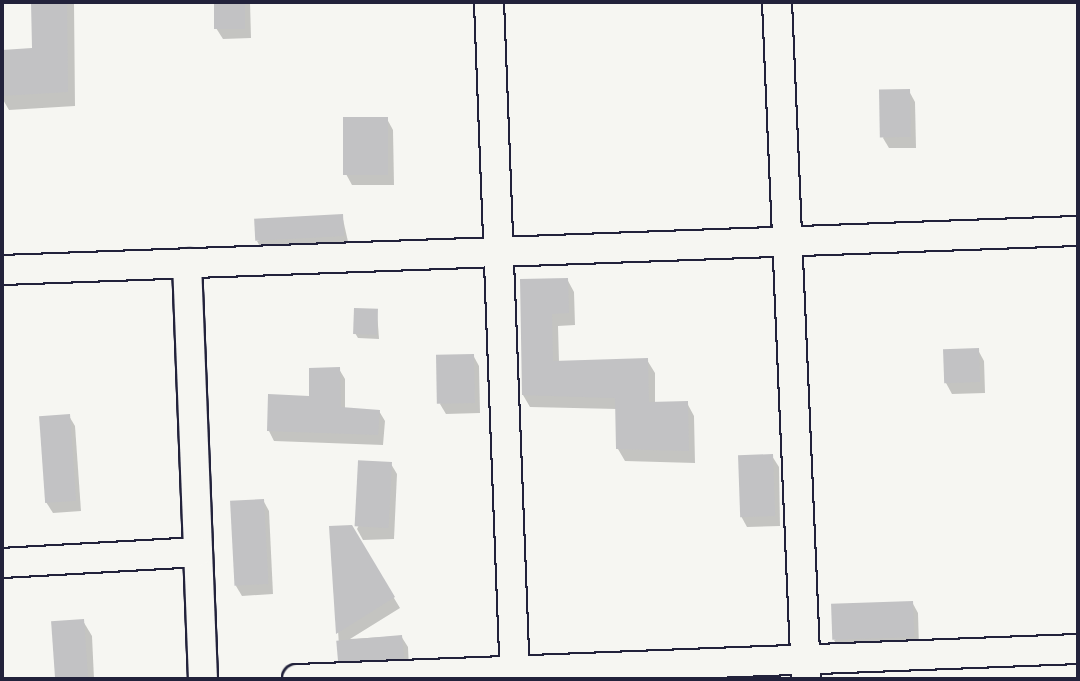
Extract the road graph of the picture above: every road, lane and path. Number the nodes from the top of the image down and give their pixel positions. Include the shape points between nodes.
1 (489, 2) edge
2 (777, 2) edge
3 (1078, 231) edge
4 (788, 242) junction
5 (499, 252) junction
6 (187, 263) junction
7 (2, 270) edge
8 (198, 552) junction
9 (2, 563) edge
10 (1078, 649) edge
11 (806, 670) edge
12 (514, 675) edge
13 (203, 679) edge
14 (297, 679) edge

1 - 5 street
2 - 4 street
3 - 4 street
4 - 5 street
4 - 11 street
5 - 6 street
5 - 12 street
6 - 7 street
6 - 8 street
8 - 9 street
8 - 13 street
10 - 11 street
11 - 12 street
12 - 14 street

